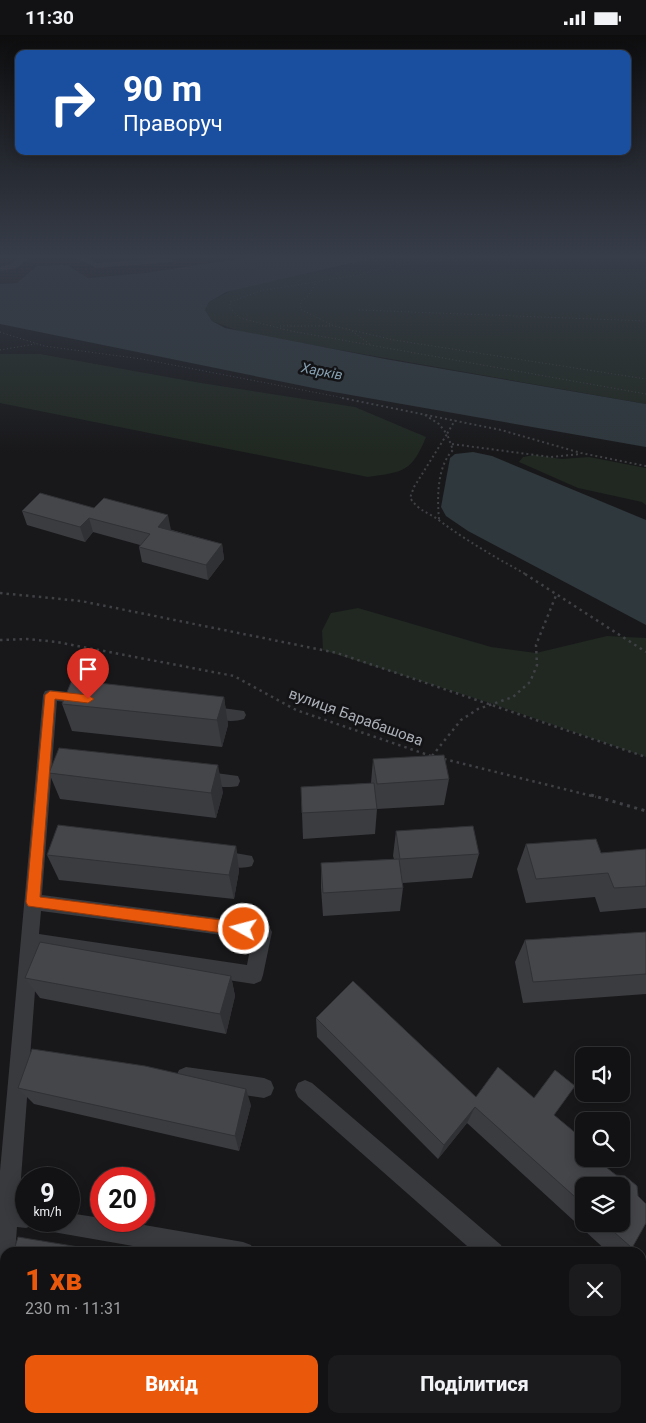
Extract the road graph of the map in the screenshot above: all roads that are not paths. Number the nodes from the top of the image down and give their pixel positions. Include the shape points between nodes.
1 (100, 700) edge
2 (189, 710) edge
3 (239, 715) dead end
4 (45, 757) junction
5 (65, 759) edge
6 (183, 775) edge
7 (232, 781) dead end
8 (39, 833) junction
9 (59, 836) edge
10 (206, 855) edge
11 (246, 861) dead end
12 (33, 902) junction
13 (30, 941) junction
14 (166, 1074) edge
15 (264, 1088) dead end
16 (305, 1090) dead end
17 (21, 1167) edge
18 (15, 1225) edge
19 (80, 1226) edge
20 (11, 1247) edge
21 (207, 1247) edge
22 (486, 1247) edge

1 - 4 street via 50,695
2 - 3 street
4 - 5 street
4 - 8 street
6 - 7 street
8 - 9 street
8 - 12 street
10 - 11 street
12 - 13 street
12 - 13 street via 264,932 254,975
13 - 17 street via 30,1053
14 - 15 street
16 - 22 street
18 - 20 street
19 - 21 street

